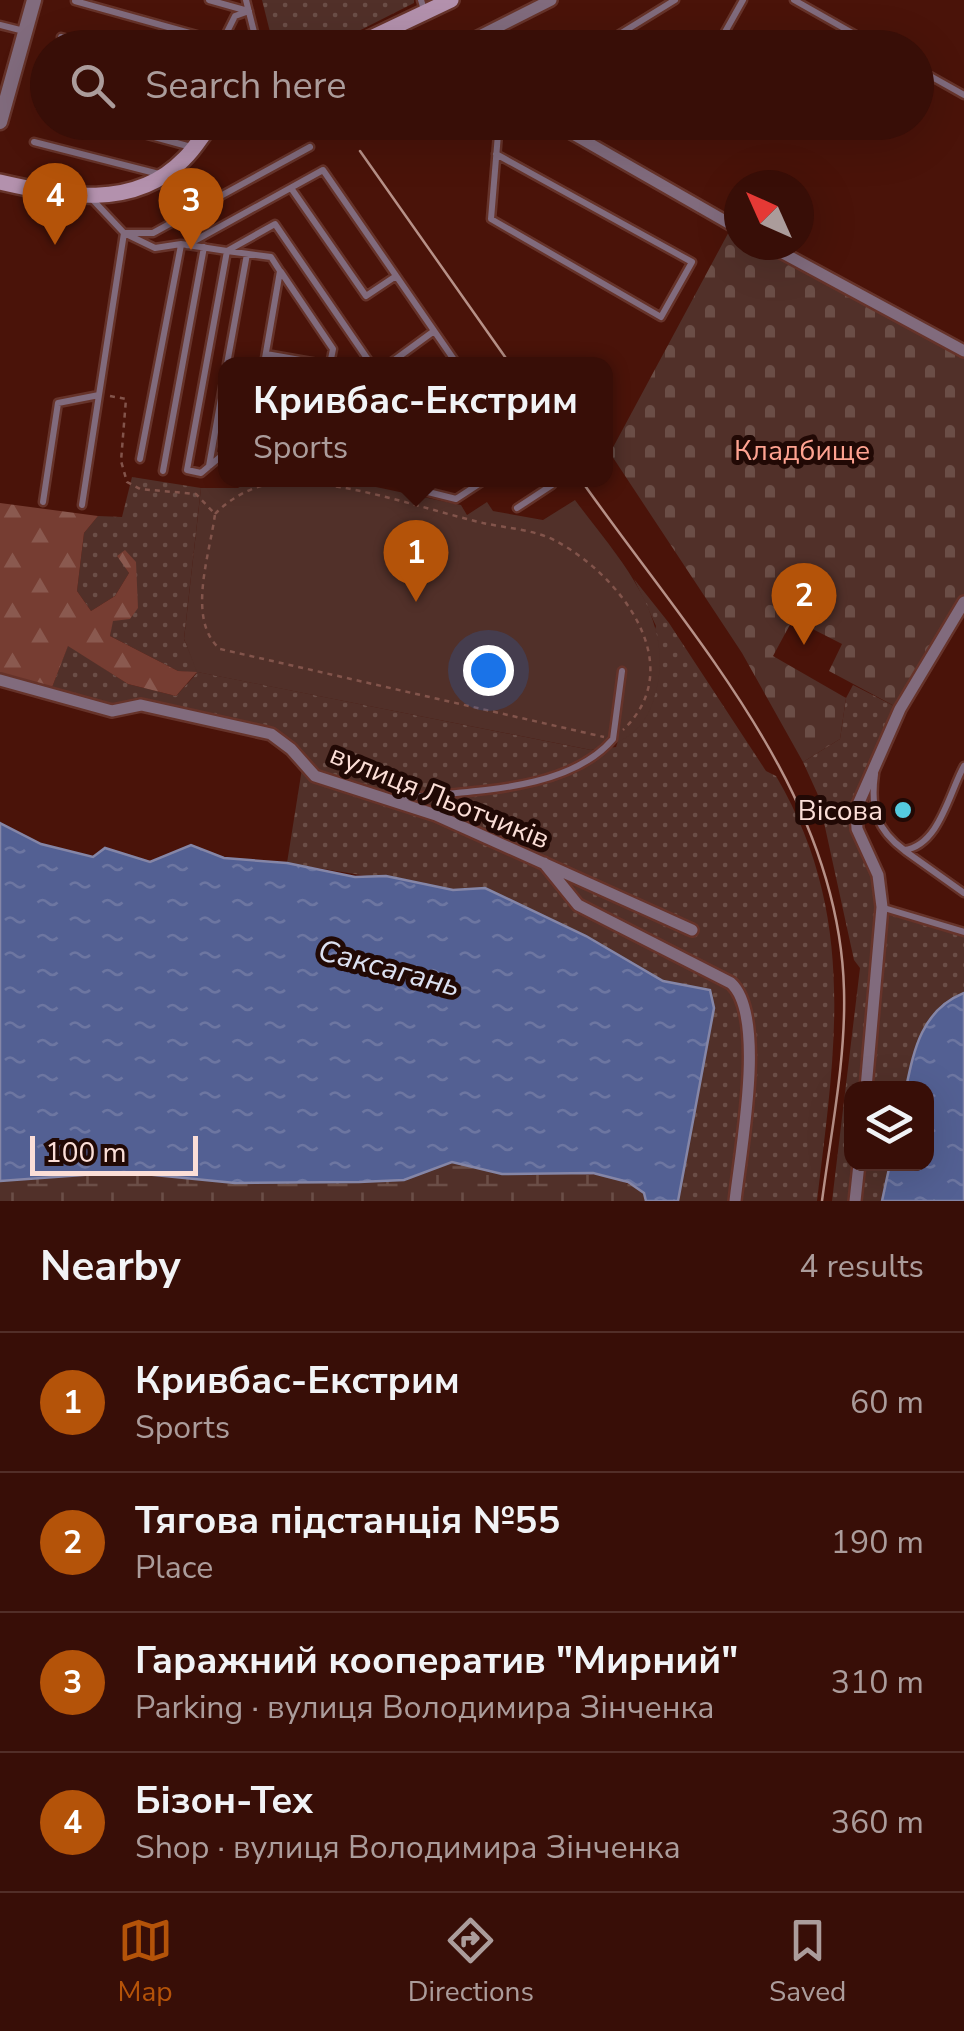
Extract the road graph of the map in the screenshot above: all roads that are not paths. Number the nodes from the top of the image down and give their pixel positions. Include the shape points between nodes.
1 (34, 0) edge
2 (75, 0) edge
3 (209, 0) edge
4 (246, 0) edge
5 (452, 0) edge
6 (550, 0) edge
7 (675, 0) edge
8 (743, 0) edge
9 (794, 0) edge
10 (422, 5) edge
11 (249, 11) junction
12 (0, 25) edge
13 (387, 29) edge
14 (172, 30) edge
15 (228, 30) edge
16 (254, 30) edge
17 (491, 30) edge
18 (626, 30) edge
19 (726, 30) edge
20 (847, 30) edge
21 (25, 32) junction
22 (934, 78) edge
23 (964, 95) edge
24 (0, 122) edge
25 (167, 140) edge
26 (199, 140) edge
27 (497, 140) edge
28 (583, 140) edge
29 (34, 142) dead end
30 (193, 147) junction
31 (310, 147) dead end
32 (496, 154) junction
33 (162, 174) junction
34 (0, 182) edge
35 (291, 188) junction
36 (91, 198) junction
37 (724, 221) edge
38 (124, 233) junction
39 (184, 244) junction
40 (204, 248) junction
41 (227, 251) junction
42 (246, 254) junction
43 (796, 260) edge
44 (280, 270) junction
45 (396, 276) junction
46 (434, 332) junction
47 (964, 351) edge
48 (266, 354) junction
49 (403, 354) junction
50 (228, 357) edge
51 (265, 357) edge
52 (284, 357) edge
53 (329, 357) edge
54 (366, 357) edge
55 (399, 357) edge
56 (405, 357) edge
57 (452, 357) edge
58 (99, 395) junction
59 (218, 414) edge
60 (140, 459) dead end
61 (218, 459) edge
62 (209, 466) junction
63 (163, 471) dead end
64 (422, 487) edge
65 (429, 487) edge
66 (474, 487) edge
67 (549, 487) edge
68 (428, 492) junction
69 (43, 502) dead end
70 (82, 505) dead end
71 (517, 508) dead end
72 (964, 602) edge
73 (622, 671) dead end
74 (0, 680) edge
75 (878, 758) junction
76 (964, 766) edge
77 (389, 800) junction
78 (904, 850) junction
79 (544, 864) junction
80 (964, 893) edge
81 (882, 907) junction
82 (692, 930) dead end
83 (964, 932) edge
84 (867, 1081) edge
85 (858, 1171) edge
86 (735, 1201) edge
87 (856, 1201) edge

1 - 21 street
2 - 14 lane
3 - 11 lane
4 - 11 lane
5 - 10 main road
6 - 17 street
7 - 18 lane
8 - 19 lane
9 - 20 lane
10 - 13 main road
11 - 15 lane via 235,16
11 - 16 lane
12 - 21 lane
21 - 24 street
22 - 23 lane
25 - 30 lane
26 - 30 main road
27 - 32 lane
28 - 37 street
29 - 33 lane
30 - 33 main road
31 - 38 lane via 153,234
32 - 32 lane via 491,219 661,317 692,262
33 - 36 main road
34 - 36 main road
35 - 39 lane
35 - 45 lane via 323,170
35 - 45 lane via 366,296
36 - 38 lane
38 - 39 lane via 155,248
38 - 58 lane
39 - 40 lane
39 - 60 lane
40 - 41 lane
40 - 63 lane
41 - 42 lane
41 - 54 lane via 275,224
41 - 62 lane via 187,470 201,473
42 - 44 lane via 271,257
42 - 50 lane
43 - 47 street
44 - 48 lane
44 - 53 lane via 332,349
45 - 46 lane
46 - 49 lane
46 - 57 lane
48 - 51 lane
48 - 52 lane
49 - 55 lane
49 - 56 lane
58 - 69 lane via 58,403
58 - 70 lane
59 - 62 lane
61 - 62 lane
64 - 68 lane
65 - 68 lane
66 - 68 lane via 456,499
67 - 71 lane
72 - 75 street
73 - 77 lane via 613,740 568,774
74 - 77 street, вулиця Льотчиків via 112,711 141,705 271,734 315,776
75 - 78 lane via 875,820
75 - 81 street via 856,809
76 - 78 lane via 933,832 917,848
77 - 79 street, вулиця Льотчиків
78 - 80 lane
79 - 82 street, вулиця Льотчиків
79 - 86 street via 578,905 731,983 745,1000 746,1092
81 - 83 lane
81 - 84 street
85 - 87 street

